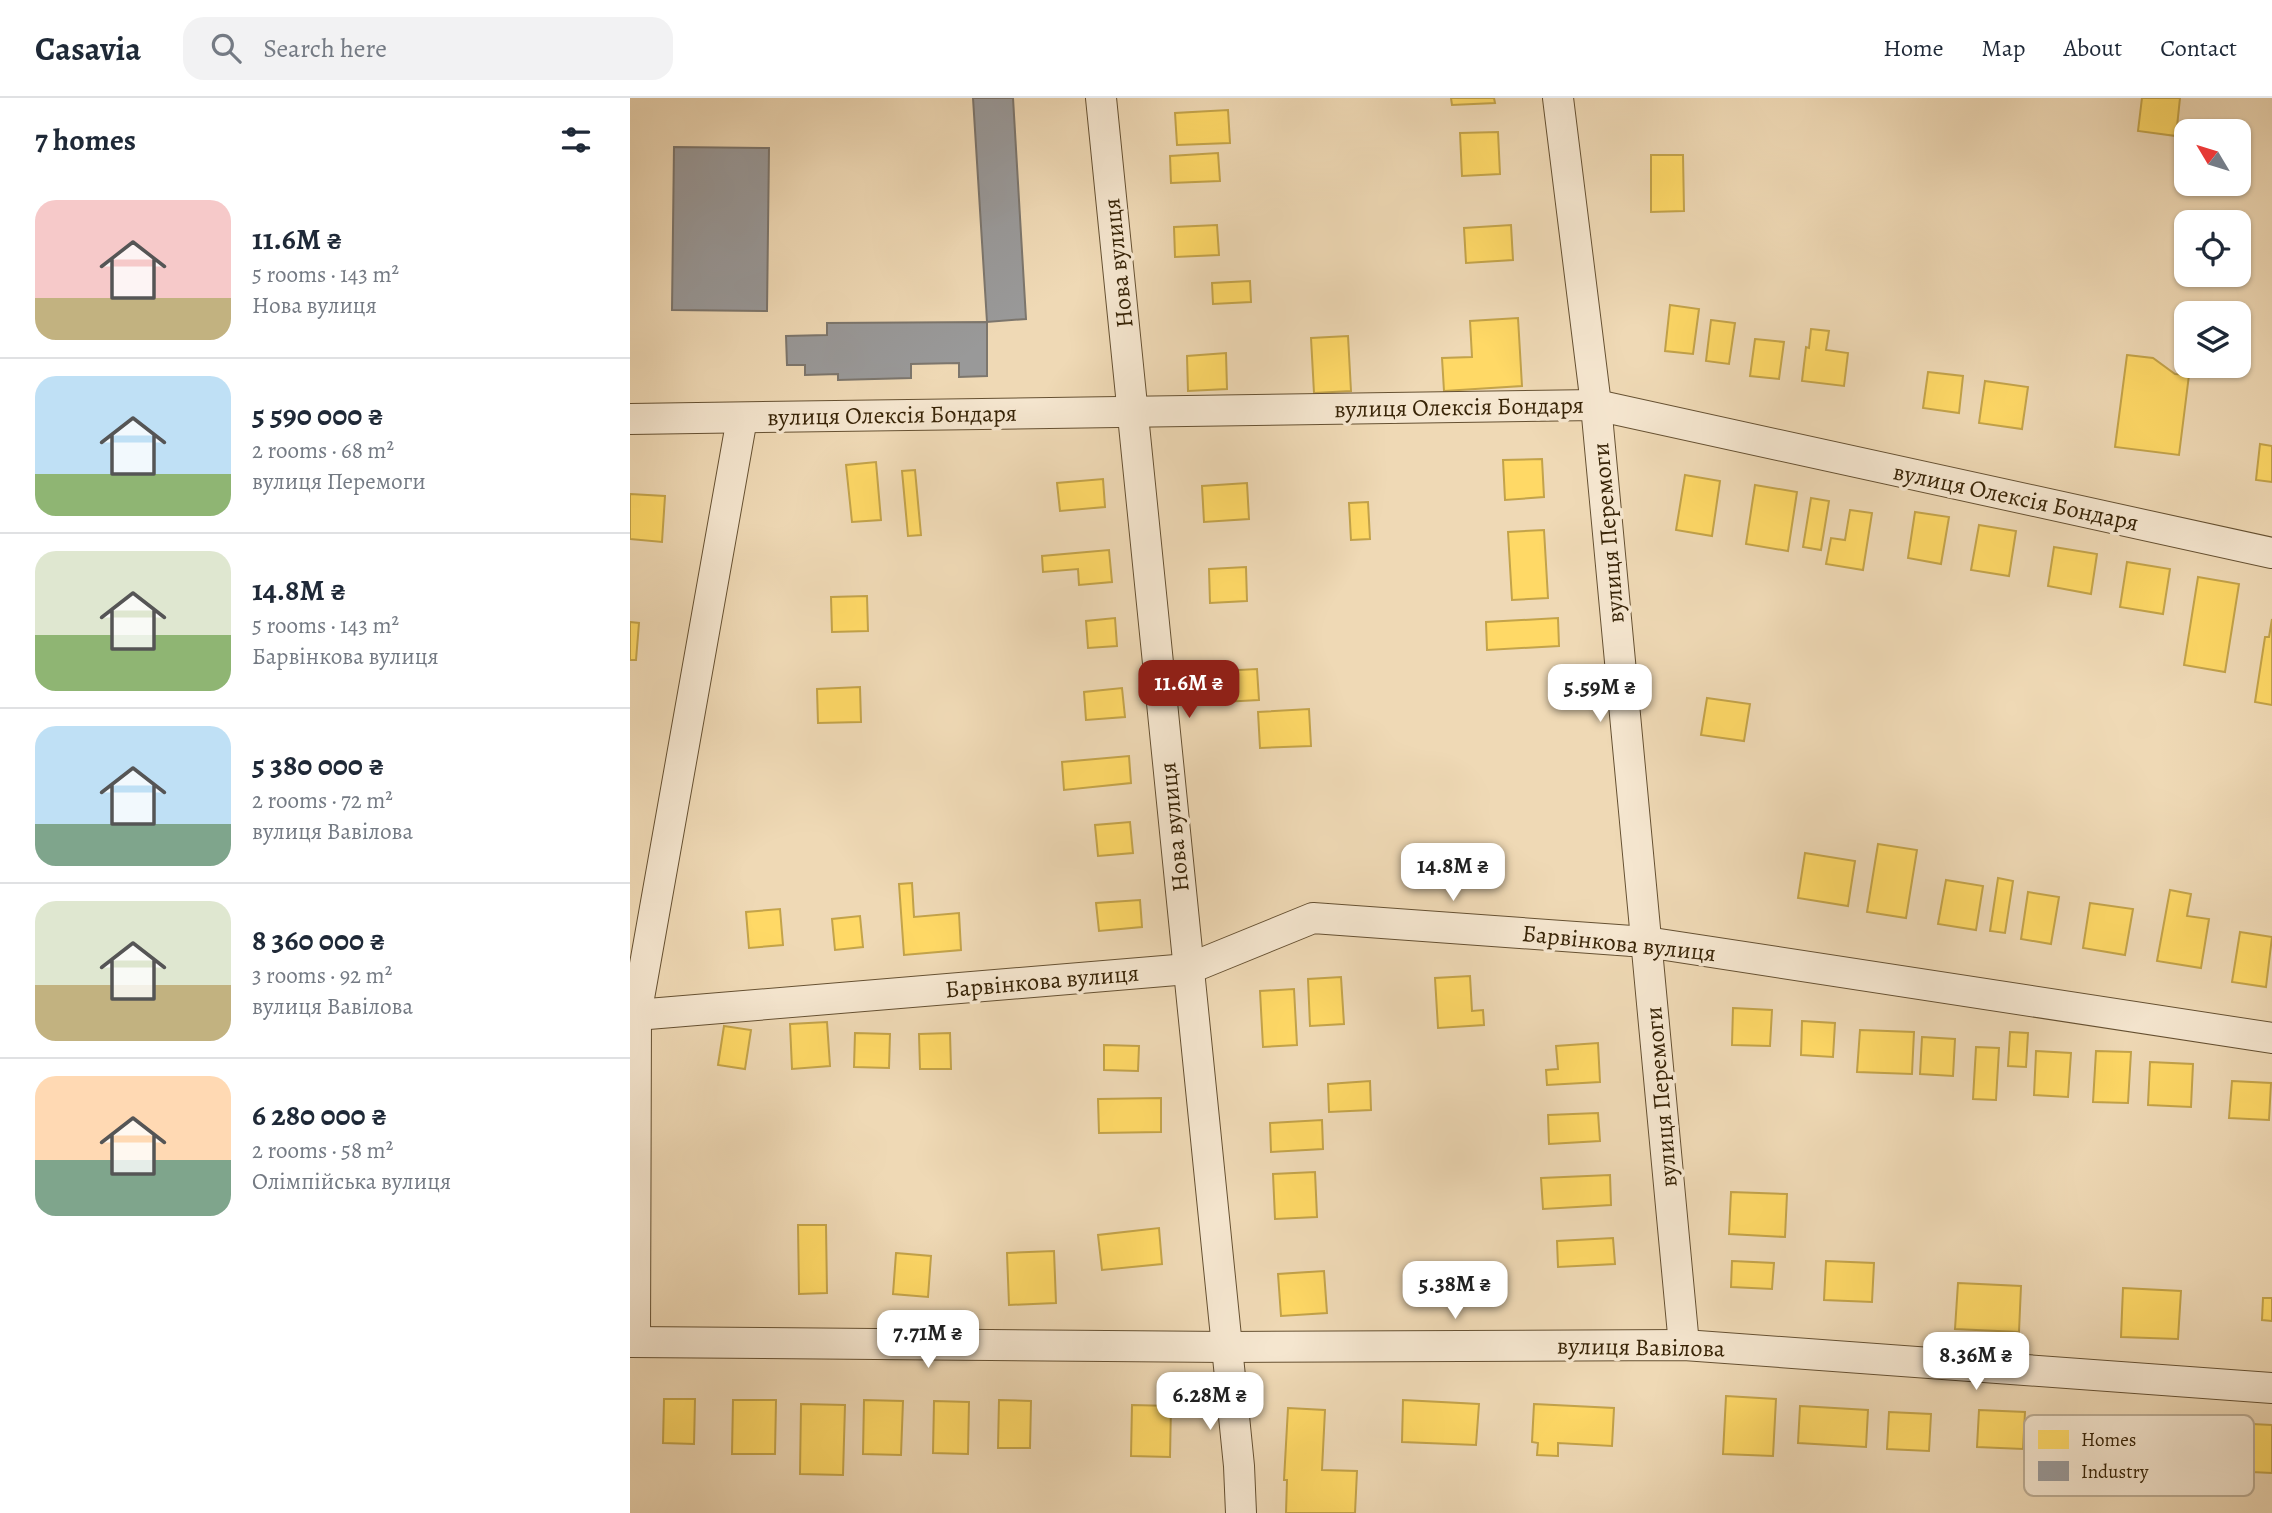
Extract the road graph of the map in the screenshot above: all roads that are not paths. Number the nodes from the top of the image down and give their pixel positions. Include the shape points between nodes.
1 (1101, 98) edge
2 (1558, 98) edge
3 (1596, 405) junction
4 (1133, 412) junction
5 (742, 418) junction
6 (630, 419) edge
7 (2272, 553) edge
8 (1646, 942) junction
9 (1188, 968) junction
10 (636, 1015) junction
11 (2272, 1038) edge
12 (633, 1342) edge
13 (1684, 1345) junction
14 (1226, 1347) junction
15 (2272, 1388) edge
16 (1241, 1513) edge

1 - 4 street, Нова вулиця
2 - 3 street, вулиця Перемоги
3 - 4 street, вулиця Олексія Бондаря
3 - 7 street, вулиця Олексія Бондаря
3 - 8 street, вулиця Перемоги
4 - 5 street, вулиця Олексія Бондаря
4 - 9 street, Нова вулиця
5 - 6 street, вулиця Олексія Бондаря
5 - 10 street
8 - 9 street, Барвінкова вулиця via 1313,918
8 - 11 street, Барвінкова вулиця
8 - 13 street, вулиця Перемоги
9 - 10 street, Барвінкова вулиця
9 - 14 street, Нова вулиця
10 - 12 street
12 - 14 street, вулиця Вавілова
13 - 14 street, вулиця Вавілова
13 - 15 street, вулиця Вавілова
14 - 16 street, Нова вулиця

